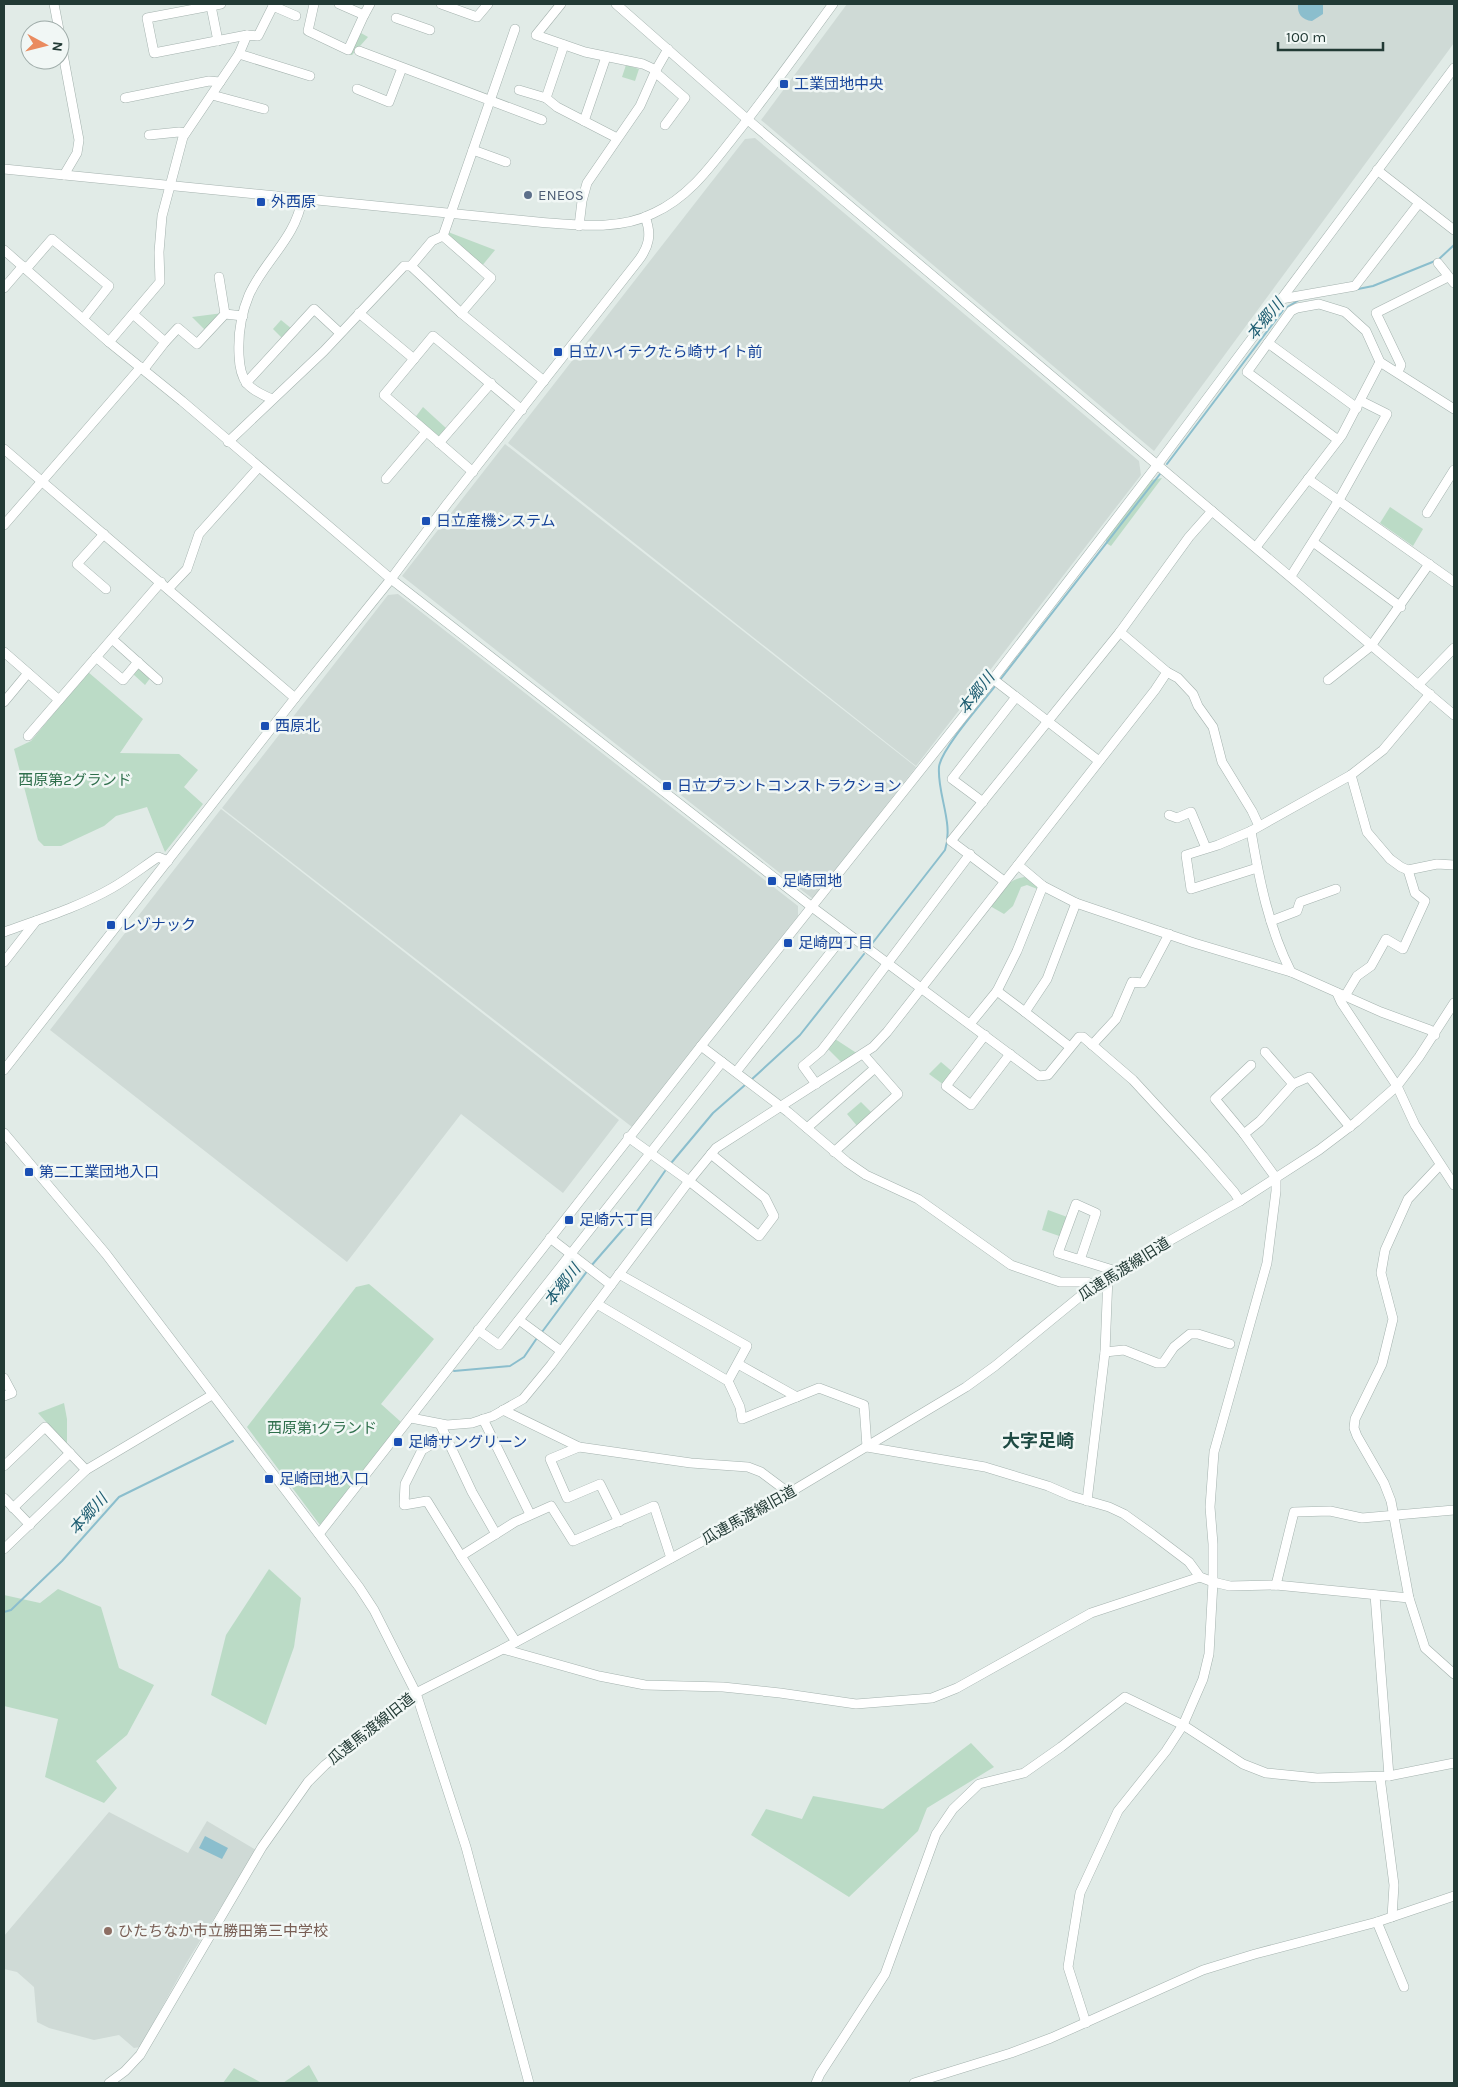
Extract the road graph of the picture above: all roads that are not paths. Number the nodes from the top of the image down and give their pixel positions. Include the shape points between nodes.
1 (54, 4) edge
2 (222, 4) edge
3 (314, 4) edge
4 (339, 4) edge
5 (370, 4) edge
6 (441, 4) edge
7 (488, 4) edge
8 (561, 4) edge
9 (616, 4) edge
10 (833, 4) edge
11 (273, 5) edge
12 (211, 6) junction
13 (364, 15) junction
14 (296, 16) dead end
15 (396, 18) dead end
16 (56, 20) edge
17 (514, 29) dead end
18 (430, 30) dead end
19 (247, 36) junction
20 (218, 41) junction
21 (564, 45) junction
22 (668, 49) junction
23 (359, 51) dead end
24 (239, 54) junction
25 (606, 57) junction
26 (402, 68) junction
27 (1454, 69) edge
28 (66, 70) edge
29 (655, 71) junction
30 (310, 76) dead end
31 (220, 82) junction
32 (357, 89) dead end
33 (518, 90) dead end
34 (212, 95) junction
35 (125, 98) dead end
36 (546, 98) junction
37 (490, 101) junction
38 (264, 109) dead end
39 (542, 120) dead end
40 (748, 120) junction
41 (584, 121) junction
42 (665, 125) dead end
43 (185, 133) junction
44 (150, 135) dead end
45 (617, 138) junction
46 (473, 150) junction
47 (506, 162) dead end
48 (4, 169) edge
49 (1377, 170) junction
50 (64, 175) junction
51 (170, 186) junction
52 (302, 199) junction
53 (1419, 203) junction
54 (451, 214) junction
55 (645, 217) junction
56 (579, 226) junction
57 (1454, 230) edge
58 (443, 236) junction
59 (4, 250) edge
60 (1438, 263) dead end
61 (411, 266) junction
62 (25, 268) junction
63 (219, 277) dead end
64 (1451, 280) edge
65 (4, 288) edge
66 (1292, 296) junction
67 (1281, 299) junction
68 (1297, 308) junction
69 (359, 313) junction
70 (461, 313) junction
71 (132, 314) junction
72 (225, 314) junction
73 (243, 316) junction
74 (83, 319) junction
75 (340, 333) junction
76 (109, 342) junction
77 (165, 342) junction
78 (1268, 343) junction
79 (414, 358) junction
80 (1380, 362) junction
81 (142, 368) junction
82 (1398, 372) junction
83 (544, 381) junction
84 (246, 383) junction
85 (490, 383) junction
86 (272, 399) junction
87 (1359, 404) junction
88 (1454, 409) edge
89 (522, 410) junction
90 (426, 432) junction
91 (1338, 440) junction
92 (228, 442) junction
93 (439, 443) junction
94 (4, 449) edge
95 (1158, 464) junction
96 (259, 467) junction
97 (1454, 470) edge
98 (473, 472) junction
99 (386, 479) dead end
100 (1308, 479) junction
101 (41, 481) junction
102 (1339, 500) junction
103 (1212, 511) junction
104 (1427, 513) dead end
105 (4, 525) edge
106 (104, 534) junction
107 (1313, 542) junction
108 (1256, 547) junction
109 (1430, 564) junction
110 (1290, 576) junction
111 (391, 579) junction
112 (160, 582) junction
113 (1454, 582) edge
114 (106, 589) dead end
115 (168, 589) junction
116 (1401, 607) junction
117 (1120, 632) junction
118 (112, 639) junction
119 (1372, 646) junction
120 (1454, 648) edge
121 (4, 652) edge
122 (96, 657) junction
123 (138, 662) junction
124 (1167, 672) junction
125 (28, 673) junction
126 (993, 679) junction
127 (158, 680) dead end
128 (1328, 680) dead end
129 (1418, 685) junction
130 (1430, 694) junction
131 (1016, 697) junction
132 (295, 698) junction
133 (60, 700) junction
134 (4, 702) edge
135 (1454, 715) edge
136 (1048, 722) junction
137 (28, 736) dead end
138 (1099, 761) junction
139 (1350, 775) junction
140 (983, 802) junction
141 (1169, 815) dead end
142 (1255, 828) junction
143 (1206, 848) junction
144 (970, 854) junction
145 (168, 861) junction
146 (1018, 865) junction
147 (1454, 865) edge
148 (1257, 868) junction
149 (1408, 870) junction
150 (1004, 881) junction
151 (1043, 886) junction
152 (1336, 889) dead end
153 (1076, 903) junction
154 (812, 907) junction
155 (36, 921) junction
156 (1271, 921) junction
157 (4, 932) edge
158 (846, 933) junction
159 (1169, 934) junction
160 (4, 962) edge
161 (887, 964) junction
162 (1290, 972) junction
163 (920, 989) junction
164 (997, 991) junction
165 (1341, 994) junction
166 (1454, 1003) edge
167 (1025, 1012) junction
168 (970, 1024) junction
169 (985, 1035) junction
170 (1434, 1035) junction
171 (1092, 1045) junction
172 (701, 1046) junction
173 (1070, 1046) junction
174 (1265, 1052) dead end
175 (863, 1054) junction
176 (1010, 1054) junction
177 (722, 1062) junction
178 (1251, 1066) dead end
179 (875, 1068) junction
180 (4, 1070) edge
181 (740, 1075) junction
182 (816, 1084) junction
183 (1294, 1084) junction
184 (1397, 1086) junction
185 (780, 1106) junction
186 (1350, 1127) junction
187 (807, 1128) junction
188 (4, 1133) edge
189 (1244, 1134) junction
190 (628, 1138) junction
191 (834, 1152) junction
192 (650, 1153) junction
193 (711, 1154) junction
194 (1440, 1165) junction
195 (1276, 1178) junction
196 (689, 1181) junction
197 (1454, 1185) edge
198 (1240, 1202) junction
199 (550, 1238) junction
200 (571, 1254) junction
201 (1080, 1260) junction
202 (619, 1274) junction
203 (1112, 1274) junction
204 (611, 1285) junction
205 (1094, 1285) junction
206 (597, 1304) junction
207 (519, 1320) junction
208 (478, 1330) junction
209 (1230, 1344) dead end
210 (561, 1352) junction
211 (1105, 1352) junction
212 (738, 1364) junction
213 (4, 1378) edge
214 (728, 1381) junction
215 (212, 1395) junction
216 (4, 1396) edge
217 (797, 1397) junction
218 (503, 1410) junction
219 (411, 1418) junction
220 (483, 1419) junction
221 (440, 1424) junction
222 (446, 1436) junction
223 (579, 1447) junction
224 (866, 1447) junction
225 (70, 1453) junction
226 (4, 1466) edge
227 (86, 1470) junction
228 (789, 1493) junction
229 (4, 1498) edge
230 (567, 1498) junction
231 (1087, 1500) junction
232 (551, 1506) junction
233 (13, 1508) junction
234 (1454, 1510) edge
235 (530, 1514) junction
236 (1394, 1515) junction
237 (619, 1522) junction
238 (30, 1525) junction
239 (319, 1534) junction
240 (496, 1534) junction
241 (4, 1549) edge
242 (461, 1556) junction
243 (671, 1558) junction
244 (1200, 1577) junction
245 (1213, 1582) junction
246 (1276, 1586) junction
247 (1375, 1595) junction
248 (1409, 1598) junction
249 (516, 1642) junction
250 (503, 1649) junction
251 (1454, 1674) edge
252 (416, 1693) junction
253 (1183, 1725) junction
254 (1454, 1763) edge
255 (1384, 1777) junction
256 (1454, 1896) edge
257 (1392, 1917) junction
258 (1377, 1922) junction
259 (1404, 1987) dead end
260 (1086, 2023) junction
261 (109, 2083) edge
262 (529, 2083) edge
263 (816, 2083) edge
264 (914, 2083) edge

1 - 16 street
2 - 12 street
3 - 13 street via 308,30 348,50
4 - 13 street
5 - 13 street
6 - 7 street via 477,17
8 - 21 street via 536,35
9 - 22 street
10 - 40 street
11 - 14 street
11 - 19 street via 258,36
12 - 20 street
12 - 20 street via 147,18 154,53
15 - 18 street
17 - 37 street
19 - 20 street
19 - 24 street
21 - 25 street
21 - 36 street
22 - 29 street
22 - 40 street
23 - 26 street
24 - 30 street
24 - 31 street
25 - 29 street via 643,64
25 - 41 street
26 - 32 street via 389,102
26 - 37 street
27 - 49 street
28 - 50 street via 79,140 77,153
29 - 42 street via 685,98
29 - 45 street via 640,106
31 - 34 street
31 - 35 street via 209,81
33 - 36 street
34 - 38 street
34 - 43 street
36 - 41 street via 556,107
37 - 39 street
37 - 46 street
40 - 55 street via 689,190
40 - 95 street
41 - 45 street
43 - 44 street
43 - 51 street
45 - 56 street via 587,183
46 - 47 street
46 - 54 street
48 - 50 street
49 - 53 street
49 - 67 street
50 - 51 street
51 - 52 street
51 - 71 street via 162,216 160,282
52 - 54 street
52 - 73 street via 291,232 253,288
53 - 57 street
53 - 66 street via 1355,286
54 - 56 street
54 - 58 street
55 - 56 street
55 - 83 street via 649,231 645,252
58 - 61 street via 432,241
58 - 70 street via 491,278
59 - 62 street
60 - 64 street
61 - 69 street via 404,266
61 - 70 street
62 - 65 street
62 - 74 street
62 - 74 street via 52,239 109,286
63 - 72 street
64 - 82 street via 1376,313 1401,365
66 - 67 street
66 - 68 street
67 - 95 street
68 - 78 street
68 - 80 street via 1319,304 1345,312 1366,331
69 - 75 street
69 - 79 street
70 - 83 street
71 - 76 street
71 - 77 street
72 - 73 street
72 - 77 street via 197,344 178,328
73 - 84 street via 238,343 239,370
74 - 76 street
75 - 84 street via 314,309
75 - 86 street
76 - 81 street
77 - 81 street
78 - 87 street
78 - 91 street via 1247,372
79 - 85 street via 433,336
79 - 90 street via 384,395
80 - 82 street
80 - 87 street
81 - 92 street
81 - 101 street
82 - 88 street
83 - 89 street
84 - 86 street
85 - 89 street
85 - 93 street
86 - 92 street
87 - 91 street
87 - 102 street via 1387,414
89 - 98 street
90 - 93 street
90 - 99 street
91 - 100 street
92 - 96 street
93 - 98 street
94 - 101 street
95 - 103 street
95 - 126 street
96 - 111 street
96 - 115 street via 199,534 187,569
97 - 104 street
98 - 111 street
100 - 102 street
100 - 108 street
101 - 105 street
101 - 106 street
102 - 107 street
102 - 109 street
103 - 108 street
103 - 117 street via 1189,537
106 - 112 street
106 - 114 street via 78,564
107 - 110 street
107 - 116 street
108 - 110 street
109 - 113 street
109 - 116 street
110 - 119 street
111 - 132 street
111 - 154 street
112 - 115 street
112 - 118 street
115 - 132 street
116 - 119 street
117 - 124 street
117 - 136 street
118 - 122 street
118 - 123 street
119 - 128 street
119 - 129 street
120 - 129 street
121 - 125 street
122 - 123 street via 123,680
122 - 133 street
123 - 127 street
124 - 138 street
124 - 142 street via 1178,678 1193,694 1213,727 1222,762 1252,811
125 - 133 street
125 - 134 street
126 - 131 street
126 - 154 street
129 - 130 street
130 - 135 street
130 - 139 street via 1382,750
131 - 136 street
131 - 140 street via 952,779
132 - 145 street
133 - 137 street
136 - 138 street
136 - 140 street
138 - 146 street
139 - 142 street
139 - 149 street via 1367,832 1390,859
140 - 144 street via 952,840
141 - 143 street via 1177,818 1191,812
142 - 143 street
142 - 148 street
143 - 148 street via 1186,855 1191,889
144 - 150 street
144 - 161 street
145 - 155 street via 158,857 113,888
145 - 180 street
146 - 150 street
146 - 151 street
147 - 149 street via 1438,864
148 - 156 street
149 - 165 street via 1416,893 1425,901 1403,949 1386,939 1371,966
150 - 163 street
151 - 153 street
151 - 164 street
152 - 156 street via 1300,902 1296,911
153 - 159 street
153 - 167 street via 1047,979
154 - 158 street
154 - 172 street
155 - 157 street
155 - 160 street
156 - 162 street via 1278,947
158 - 161 street
158 - 181 street
159 - 162 street
159 - 171 street via 1143,983 1132,982 1116,1019
161 - 163 street
161 - 182 street via 821,1051 803,1066
162 - 165 street
163 - 168 street
163 - 175 street via 878,1042
164 - 167 street
164 - 168 street
165 - 170 street via 1430,1030
165 - 184 street via 1341,1002
166 - 170 street, 瓜連馬渡線旧道
167 - 173 street
168 - 169 street
169 - 176 street
169 - 176 street via 946,1086 971,1105
170 - 184 street, 瓜連馬渡線旧道
171 - 173 street via 1080,1037
171 - 198 street via 1133,1080 1203,1156
172 - 177 street
172 - 190 street
173 - 176 street via 1048,1075 1039,1076
174 - 183 street
175 - 179 street
175 - 182 street
177 - 181 street
177 - 192 street
178 - 189 street via 1215,1099
179 - 187 street
179 - 191 street via 898,1094
181 - 185 street
182 - 185 street
183 - 186 street via 1309,1077
183 - 189 street
184 - 186 street, 瓜連馬渡線旧道
184 - 194 street via 1415,1125
185 - 187 street
185 - 193 street
186 - 195 street, 瓜連馬渡線旧道
187 - 191 street
188 - 215 street via 106,1254
189 - 195 street
190 - 192 street
190 - 199 street
191 - 205 street via 866,1175 918,1199 1011,1265 1060,1282
192 - 196 street
192 - 200 street
193 - 196 street
193 - 196 street via 765,1198 774,1216 759,1236
194 - 197 street
194 - 236 street via 1408,1199 1385,1250 1380,1273 1393,1319 1382,1364 1360,1407 1354,1428 1384,1482
195 - 198 street, 瓜連馬渡線旧道
195 - 245 street via 1267,1264 1214,1452 1210,1507 1214,1544
196 - 202 street
198 - 203 street, 瓜連馬渡線旧道
199 - 200 street
199 - 208 street
200 - 204 street
200 - 207 street
201 - 201 street via 1058,1253 1076,1204 1096,1213
201 - 203 street
202 - 204 street
202 - 212 street via 747,1346
203 - 205 street, 瓜連馬渡線旧道
203 - 211 street
204 - 206 street
205 - 224 street, 瓜連馬渡線旧道 via 966,1387
206 - 210 street
206 - 214 street
207 - 208 street via 499,1345
207 - 210 street
208 - 219 street
209 - 211 street via 1190,1334 1174,1347 1163,1363 1124,1350
210 - 218 street via 523,1399
211 - 231 street
212 - 214 street
212 - 217 street
213 - 216 street via 12,1393
214 - 217 street via 742,1419
215 - 227 street
215 - 239 street
217 - 224 street via 819,1388 864,1405
218 - 220 street
218 - 223 street
219 - 221 street
219 - 239 street
220 - 221 street via 472,1423
220 - 235 street
221 - 222 street
222 - 240 street
222 - 242 street via 422,1450 405,1484 404,1504 427,1502
223 - 228 street via 691,1463 748,1467 761,1472
223 - 230 street via 550,1459
224 - 228 street, 瓜連馬渡線旧道
224 - 231 street via 985,1467
225 - 226 street via 45,1427
225 - 227 street
225 - 233 street
227 - 238 street
228 - 243 street, 瓜連馬渡線旧道
229 - 233 street
230 - 232 street
230 - 237 street via 600,1484
231 - 244 street via 1124,1514 1189,1562
232 - 235 street
232 - 237 street via 573,1541
233 - 238 street
234 - 236 street
235 - 240 street
236 - 246 street via 1362,1518 1330,1511 1294,1512
236 - 248 street
237 - 243 street via 654,1506
238 - 241 street
239 - 252 street via 374,1610
240 - 242 street
242 - 249 street
243 - 249 street, 瓜連馬渡線旧道
244 - 245 street
244 - 250 street via 1091,1613 932,1698 856,1704 723,1687 645,1685 599,1676
245 - 246 street via 1230,1586
245 - 253 street via 1209,1654 1204,1679
246 - 247 street
247 - 248 street
247 - 255 street
248 - 251 street via 1425,1648
249 - 250 street, 瓜連馬渡線旧道
250 - 252 street, 瓜連馬渡線旧道
252 - 261 street, 瓜連馬渡線旧道 via 308,1782 262,1847 151,2039 126,2072
252 - 262 street via 466,1847
253 - 255 street via 1243,1764 1266,1773 1317,1778
253 - 260 street via 1118,1812 1080,1892 1068,1967
253 - 263 street via 1125,1697 1024,1774 979,1784 953,1809 936,1834 885,1974
254 - 255 street
255 - 257 street via 1394,1885
256 - 257 street
257 - 258 street
258 - 259 street
258 - 260 street via 1203,1970
260 - 264 street via 1011,2053

